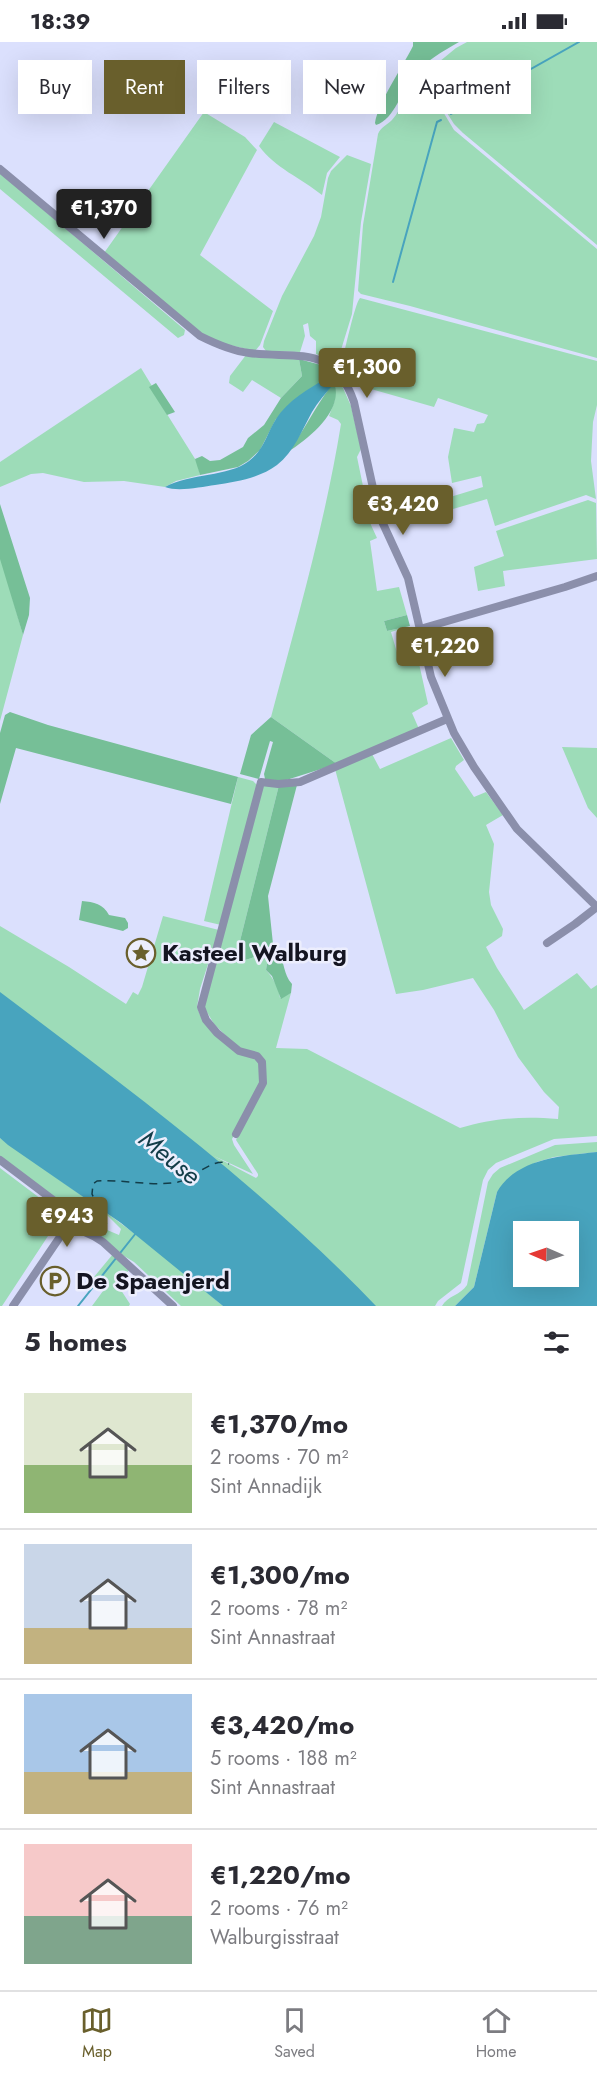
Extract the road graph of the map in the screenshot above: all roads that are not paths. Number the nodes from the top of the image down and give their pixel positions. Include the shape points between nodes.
1 (0, 169) edge
2 (597, 576) edge
3 (420, 629) junction
4 (447, 719) junction
5 (597, 907) edge
6 (547, 943) dead end
7 (236, 1134) dead end
8 (0, 1160) edge
9 (66, 1228) junction
10 (13, 1306) edge
11 (172, 1306) edge

1 - 3 street via 208,341 260,354 313,358 335,369 348,386 378,515 408,578
2 - 3 street
3 - 4 street via 431,677
4 - 5 street via 517,829
4 - 7 street via 300,782 261,782 201,1007 217,1033 239,1051 257,1056 262,1062 263,1083
5 - 6 street
8 - 9 street via 61,1206 67,1218
9 - 10 street
9 - 11 street via 96,1236

